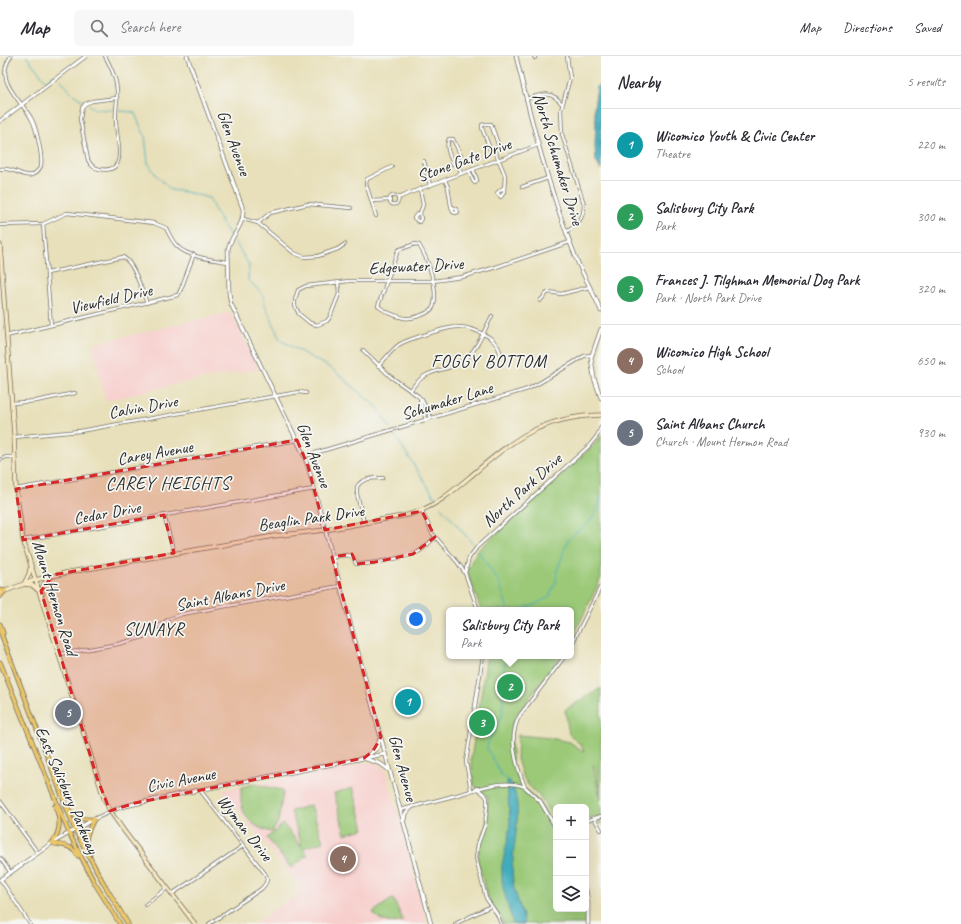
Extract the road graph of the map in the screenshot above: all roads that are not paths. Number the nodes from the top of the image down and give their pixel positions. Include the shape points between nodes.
1 (11, 56) edge
2 (86, 56) edge
3 (105, 56) edge
4 (187, 56) edge
5 (516, 56) edge
6 (567, 56) edge
7 (117, 98) junction
8 (526, 99) junction
9 (562, 104) junction
10 (21, 105) junction
11 (0, 121) edge
12 (538, 145) junction
13 (494, 149) junction
14 (498, 160) junction
15 (424, 161) dead end
16 (458, 163) junction
17 (392, 167) dead end
18 (0, 169) edge
19 (473, 169) junction
20 (469, 171) junction
21 (461, 173) junction
22 (549, 178) junction
23 (445, 180) junction
24 (430, 185) junction
25 (522, 187) dead end
26 (503, 188) dead end
27 (420, 189) junction
28 (398, 198) junction
29 (390, 200) junction
30 (372, 202) junction
31 (451, 206) dead end
32 (351, 208) dead end
33 (420, 213) dead end
34 (376, 216) dead end
35 (243, 219) junction
36 (258, 223) junction
37 (43, 224) junction
38 (0, 225) edge
39 (566, 232) junction
40 (570, 242) junction
41 (345, 244) dead end
42 (0, 245) edge
43 (194, 254) junction
44 (228, 262) junction
45 (47, 273) junction
46 (433, 280) junction
47 (338, 282) junction
48 (387, 282) junction
49 (589, 287) junction
50 (540, 301) dead end
51 (147, 303) junction
52 (601, 310) edge
53 (492, 316) dead end
54 (51, 325) junction
55 (601, 329) edge
56 (482, 334) junction
57 (6, 336) junction
58 (363, 350) dead end
59 (591, 355) junction
60 (500, 358) dead end
61 (378, 366) junction
62 (410, 390) junction
63 (75, 393) dead end
64 (306, 393) dead end
65 (276, 396) junction
66 (420, 398) junction
67 (601, 398) edge
68 (12, 403) junction
69 (601, 415) edge
70 (431, 418) junction
71 (426, 420) junction
72 (601, 427) edge
73 (14, 437) junction
74 (297, 440) junction
75 (304, 456) junction
76 (14, 458) junction
77 (0, 460) edge
78 (384, 478) dead end
79 (16, 489) junction
80 (314, 489) junction
81 (422, 511) junction
82 (164, 515) junction
83 (364, 523) junction
84 (325, 530) junction
85 (435, 537) junction
86 (23, 540) junction
87 (174, 553) junction
88 (332, 557) junction
89 (29, 562) junction
90 (465, 573) junction
91 (53, 575) junction
92 (35, 580) junction
93 (24, 584) junction
94 (340, 586) junction
95 (601, 586) edge
96 (5, 591) junction
97 (0, 592) edge
98 (40, 593) junction
99 (0, 597) edge
100 (44, 607) junction
101 (477, 607) edge
102 (0, 624) edge
103 (0, 631) edge
104 (1, 636) edge
105 (574, 640) edge
106 (60, 654) junction
107 (483, 659) edge
108 (563, 659) edge
109 (0, 662) edge
110 (381, 737) junction
111 (385, 754) junction
112 (364, 758) junction
113 (44, 771) junction
114 (390, 771) junction
115 (54, 777) junction
116 (525, 787) junction
117 (477, 788) junction
118 (200, 790) junction
119 (471, 790) junction
120 (0, 801) edge
121 (413, 806) junction
122 (401, 810) junction
123 (110, 811) junction
124 (601, 816) edge
125 (594, 818) junction
126 (94, 819) junction
127 (589, 820) edge
128 (403, 822) junction
129 (553, 823) edge
130 (75, 830) junction
131 (601, 830) edge
132 (69, 833) junction
133 (52, 843) junction
134 (243, 846) junction
135 (38, 853) junction
136 (0, 858) edge
137 (11, 873) junction
138 (89, 874) junction
139 (0, 880) edge
140 (104, 884) junction
141 (167, 888) junction
142 (172, 894) junction
143 (145, 905) dead end
144 (490, 906) junction
145 (588, 912) edge
146 (30, 924) edge
147 (120, 924) edge
148 (128, 924) edge
149 (195, 924) edge
150 (209, 924) edge
151 (431, 924) edge
152 (455, 924) edge
153 (501, 924) edge
154 (588, 924) edge

1 - 10 street via 5,70 5,78
2 - 10 street
3 - 7 street via 115,79
4 - 35 street, Glen Avenue via 241,200 244,209
5 - 8 street, North Schumaker Drive
6 - 9 street via 570,78
7 - 7 street via 119,160 110,169 96,168 88,160 80,119 81,110 90,102
8 - 9 street via 547,94
8 - 12 street, North Schumaker Drive
9 - 39 street via 562,134 584,204 580,221
10 - 11 street
10 - 18 street via 34,126 40,167 35,173 27,176 11,169
12 - 14 street, Stone Gate Drive
12 - 22 street, North Schumaker Drive
13 - 13 street via 499,147 490,124 482,125 490,149
13 - 14 street
14 - 19 street, Stone Gate Drive
14 - 26 street via 505,175
15 - 24 street
16 - 16 street via 453,164 447,147 449,139 453,139 463,160
16 - 21 street
17 - 30 street via 367,179 366,184
19 - 20 street, Stone Gate Drive
19 - 20 street via 477,180 475,183
20 - 21 street, Stone Gate Drive
21 - 23 street, Stone Gate Drive
22 - 25 street
22 - 39 street, North Schumaker Drive
23 - 24 street, Stone Gate Drive
23 - 31 street
24 - 27 street, Stone Gate Drive
27 - 28 street, Stone Gate Drive
27 - 33 street
28 - 29 street, Stone Gate Drive via 394,196
28 - 29 street, Stone Gate Drive via 396,204
29 - 30 street, Stone Gate Drive
30 - 34 street
32 - 36 street via 308,204 270,213
35 - 36 street
35 - 44 street, Glen Avenue via 229,245
36 - 41 street via 304,257 318,256
37 - 38 street
37 - 43 street via 66,213 154,223 166,228 181,250
37 - 45 street
39 - 40 street, North Schumaker Drive
40 - 46 street, Edgewater Drive via 475,274
40 - 49 street, North Schumaker Drive
42 - 57 main road, Mount Hermon Road
43 - 44 street
43 - 51 street, Viewfield Drive via 180,293
44 - 65 street, Glen Avenue via 231,304
45 - 51 street via 123,257 130,262
45 - 54 street
46 - 48 street, Edgewater Drive
46 - 48 street via 424,254 419,245 415,244 398,250
46 - 48 street via 434,306 423,314 408,318 382,310 378,306
47 - 47 street, Edgewater Drive via 339,294 330,317 324,323 310,323 299,314 295,300 300,288
47 - 48 street, Edgewater Drive
49 - 50 street via 561,294 549,292
49 - 52 street, North Schumaker Drive
51 - 54 street, Viewfield Drive
53 - 56 street
54 - 57 street, Viewfield Drive
55 - 59 street
56 - 60 street via 497,346
56 - 61 street via 456,327 430,334 401,344
56 - 62 street via 464,360 430,372
57 - 68 main road, Mount Hermon Road
58 - 61 street
59 - 67 street via 592,372
59 - 70 street, Schumaker Lane via 584,356 528,389
61 - 62 street
62 - 66 street
63 - 68 street
64 - 65 street, Calvin Drive
65 - 73 street, Calvin Drive via 80,431
65 - 74 street, Glen Avenue
66 - 70 street
66 - 71 street
68 - 73 main road, Mount Hermon Road
69 - 81 main road, Beaglin Park Drive via 562,420 523,435 447,496
70 - 71 street, Schumaker Lane
71 - 75 street, Schumaker Lane
72 - 90 street, North Park Drive via 589,446 474,550 466,564
73 - 76 main road, Mount Hermon Road
74 - 75 street, Glen Avenue
74 - 79 street, Carey Avenue
75 - 80 street, Glen Avenue
76 - 77 street via 6,457
76 - 79 main road, Mount Hermon Road
78 - 83 street via 365,480 356,487
79 - 86 main road, Mount Hermon Road
80 - 82 street, Cedar Drive
80 - 84 street, Glen Avenue
81 - 83 main road, Beaglin Park Drive
81 - 85 street via 426,524
82 - 86 street, Cedar Drive
82 - 87 street
83 - 84 main road, Beaglin Park Drive
84 - 87 main road, Beaglin Park Drive
84 - 88 street, Glen Avenue
85 - 88 street via 413,554 375,562 356,564 353,557 348,555
85 - 90 street
86 - 89 main road, Mount Hermon Road
87 - 91 main road, Beaglin Park Drive
88 - 94 street, Glen Avenue
89 - 92 main road, Mount Hermon Road
89 - 93 main road via 29,574
90 - 101 street
91 - 92 main road, Beaglin Park Drive
91 - 100 main road via 45,582 41,591
92 - 93 main road, Beaglin Park Drive
92 - 98 main road, Mount Hermon Road
93 - 96 main road, Beaglin Park Drive
93 - 98 main road via 32,585
94 - 106 street, Saint Albans Drive via 182,614 169,619 143,637
94 - 110 street, Glen Avenue
95 - 105 street
96 - 97 main road
96 - 99 main road
98 - 100 main road, Mount Hermon Road
100 - 106 main road, Mount Hermon Road
102 - 104 main road via 3,633
103 - 104 main road, East Salisbury Parkway
104 - 115 main road, East Salisbury Parkway
106 - 123 main road, Mount Hermon Road via 97,778
107 - 119 street via 466,762
108 - 116 street via 517,722 514,736 515,760
109 - 113 main road, East Salisbury Parkway
110 - 111 street, Glen Avenue
110 - 112 street via 377,748
111 - 112 street, Civic Avenue
111 - 114 street, Glen Avenue
112 - 114 street via 381,764
112 - 118 street, Civic Avenue
113 - 132 main road, East Salisbury Parkway
113 - 133 main road via 59,816 59,830
114 - 122 street, Glen Avenue
115 - 126 main road via 72,813 79,818
115 - 130 main road, East Salisbury Parkway
116 - 117 street via 507,783
116 - 129 street via 540,801
117 - 119 street
117 - 144 street via 487,798 485,826 476,858
118 - 123 street, Civic Avenue via 135,803
118 - 134 street, Wyman Drive
119 - 121 street
120 - 135 street
121 - 122 street
121 - 128 street
122 - 128 street, Glen Avenue
123 - 126 street, Civic Avenue
123 - 141 main road, Mount Hermon Road
124 - 125 street
125 - 127 street
125 - 131 street
126 - 130 street, Civic Avenue
126 - 140 main road via 88,832 86,846
128 - 151 street, Glen Avenue
130 - 132 street, Civic Avenue
130 - 140 main road, East Salisbury Parkway
132 - 133 street, Civic Avenue
132 - 138 main road, East Salisbury Parkway
133 - 135 street, Civic Avenue
133 - 138 main road via 66,845 74,850
134 - 142 street
134 - 150 street, Wyman Drive via 268,877 267,882 262,889
135 - 137 street, Civic Avenue
136 - 137 street
137 - 139 street, Civic Avenue
138 - 147 main road, East Salisbury Parkway
139 - 146 street
140 - 148 main road, East Salisbury Parkway
141 - 142 main road, Mount Hermon Road
141 - 143 street
142 - 149 main road, Mount Hermon Road
144 - 152 street
144 - 153 street
145 - 154 street

